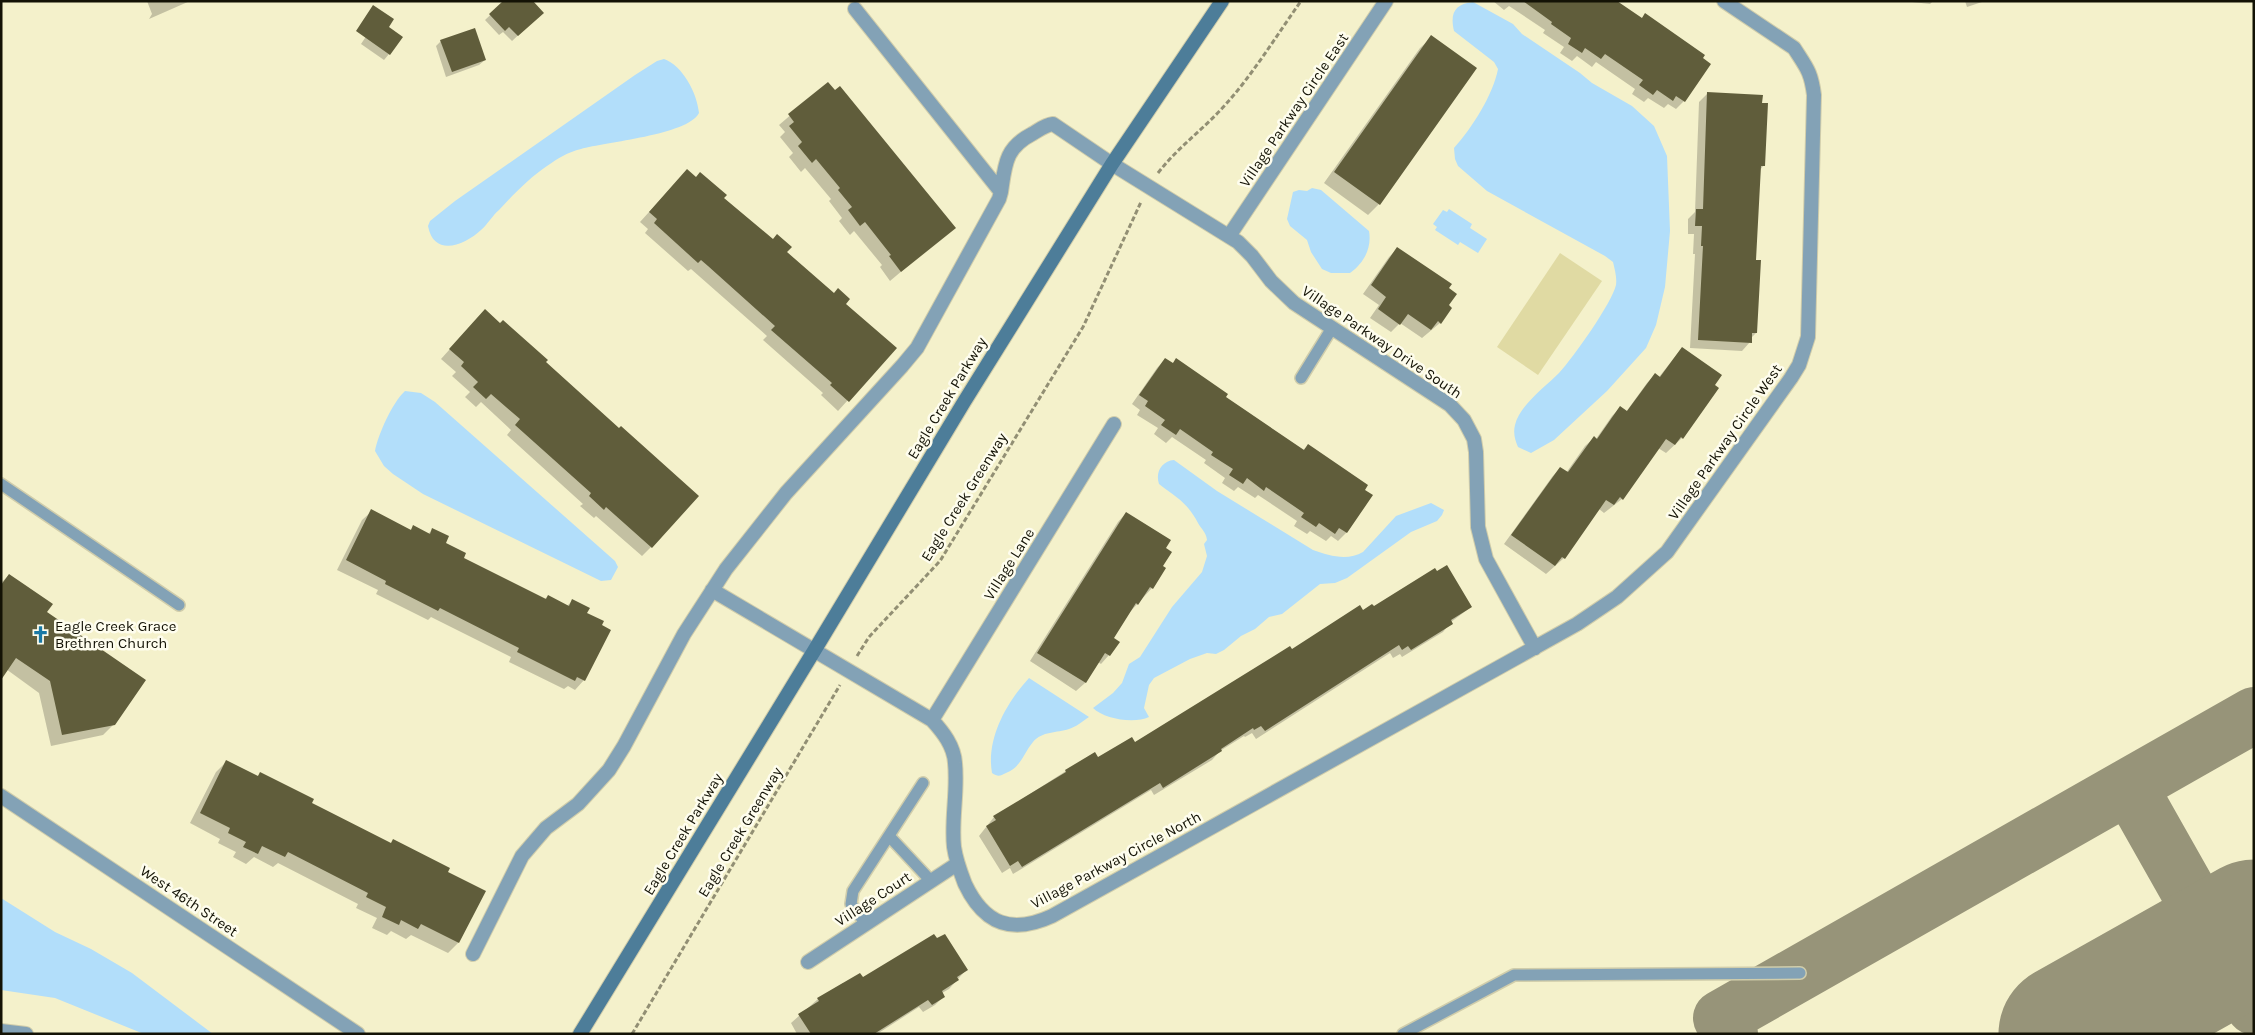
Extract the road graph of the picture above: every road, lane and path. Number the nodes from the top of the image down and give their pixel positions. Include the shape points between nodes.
1 (1222, 1) edge
2 (1301, 1) edge
3 (1386, 1) edge
4 (1724, 1) edge
5 (854, 9) dead end
6 (1112, 164) junction
7 (1148, 186) junction
8 (1000, 192) junction
9 (1229, 236) junction
10 (1332, 328) junction
11 (1301, 378) dead end
12 (1114, 424) dead end
13 (1, 484) edge
14 (712, 590) junction
15 (179, 605) dead end
16 (1535, 648) junction
17 (814, 651) junction
18 (848, 671) junction
19 (932, 720) junction
20 (923, 783) dead end
21 (1, 796) edge
22 (889, 836) junction
23 (957, 864) junction
24 (931, 881) junction
25 (866, 924) junction
26 (473, 954) dead end
27 (808, 962) dead end
28 (1800, 973) dead end
29 (1, 1031) edge
30 (26, 1034) edge
31 (358, 1034) edge
32 (580, 1034) edge
33 (632, 1034) edge
34 (1403, 1034) edge

1 - 6 main road, Eagle Creek Parkway
2 - 7 path, Eagle Creek Greenway via 1228,102 1173,154
3 - 9 street, Village Parkway Circle East
4 - 16 street, Village Parkway Circle West via 1788,44 1806,64 1812,80 1808,330 1799,365 1667,552 1618,597
5 - 8 street
6 - 7 street, Village Parkway Drive South
6 - 8 street via 1053,124 1014,146 1005,164
6 - 17 main road, Eagle Creek Parkway
7 - 9 street, Village Parkway Drive South
7 - 18 path, Eagle Creek Greenway via 1083,327 940,561 868,637
8 - 14 street via 917,348 786,493
9 - 10 street, Village Parkway Drive South via 1294,303
10 - 11 lane
10 - 16 street, Village Parkway Drive South via 1444,401 1464,420 1474,439 1478,526 1486,559
12 - 19 street, Village Lane
13 - 15 lane
14 - 17 street
14 - 26 street via 667,664 618,756 593,790 546,828 526,851
16 - 23 street, Village Parkway Circle North via 1042,921 1015,925 994,920 976,905
17 - 18 street, Village Parkway Circle North
17 - 32 main road, Eagle Creek Parkway
18 - 19 street, Village Parkway Circle North
18 - 33 path, Eagle Creek Greenway
19 - 23 street, Village Parkway Circle North via 948,740 955,763 954,847
20 - 22 lane
21 - 31 street, West 46th Street
22 - 24 lane
22 - 25 lane via 853,891 851,904
23 - 24 street, Village Court
24 - 25 street, Village Court
25 - 27 street, Village Court
28 - 34 lane via 1514,975
29 - 30 street

